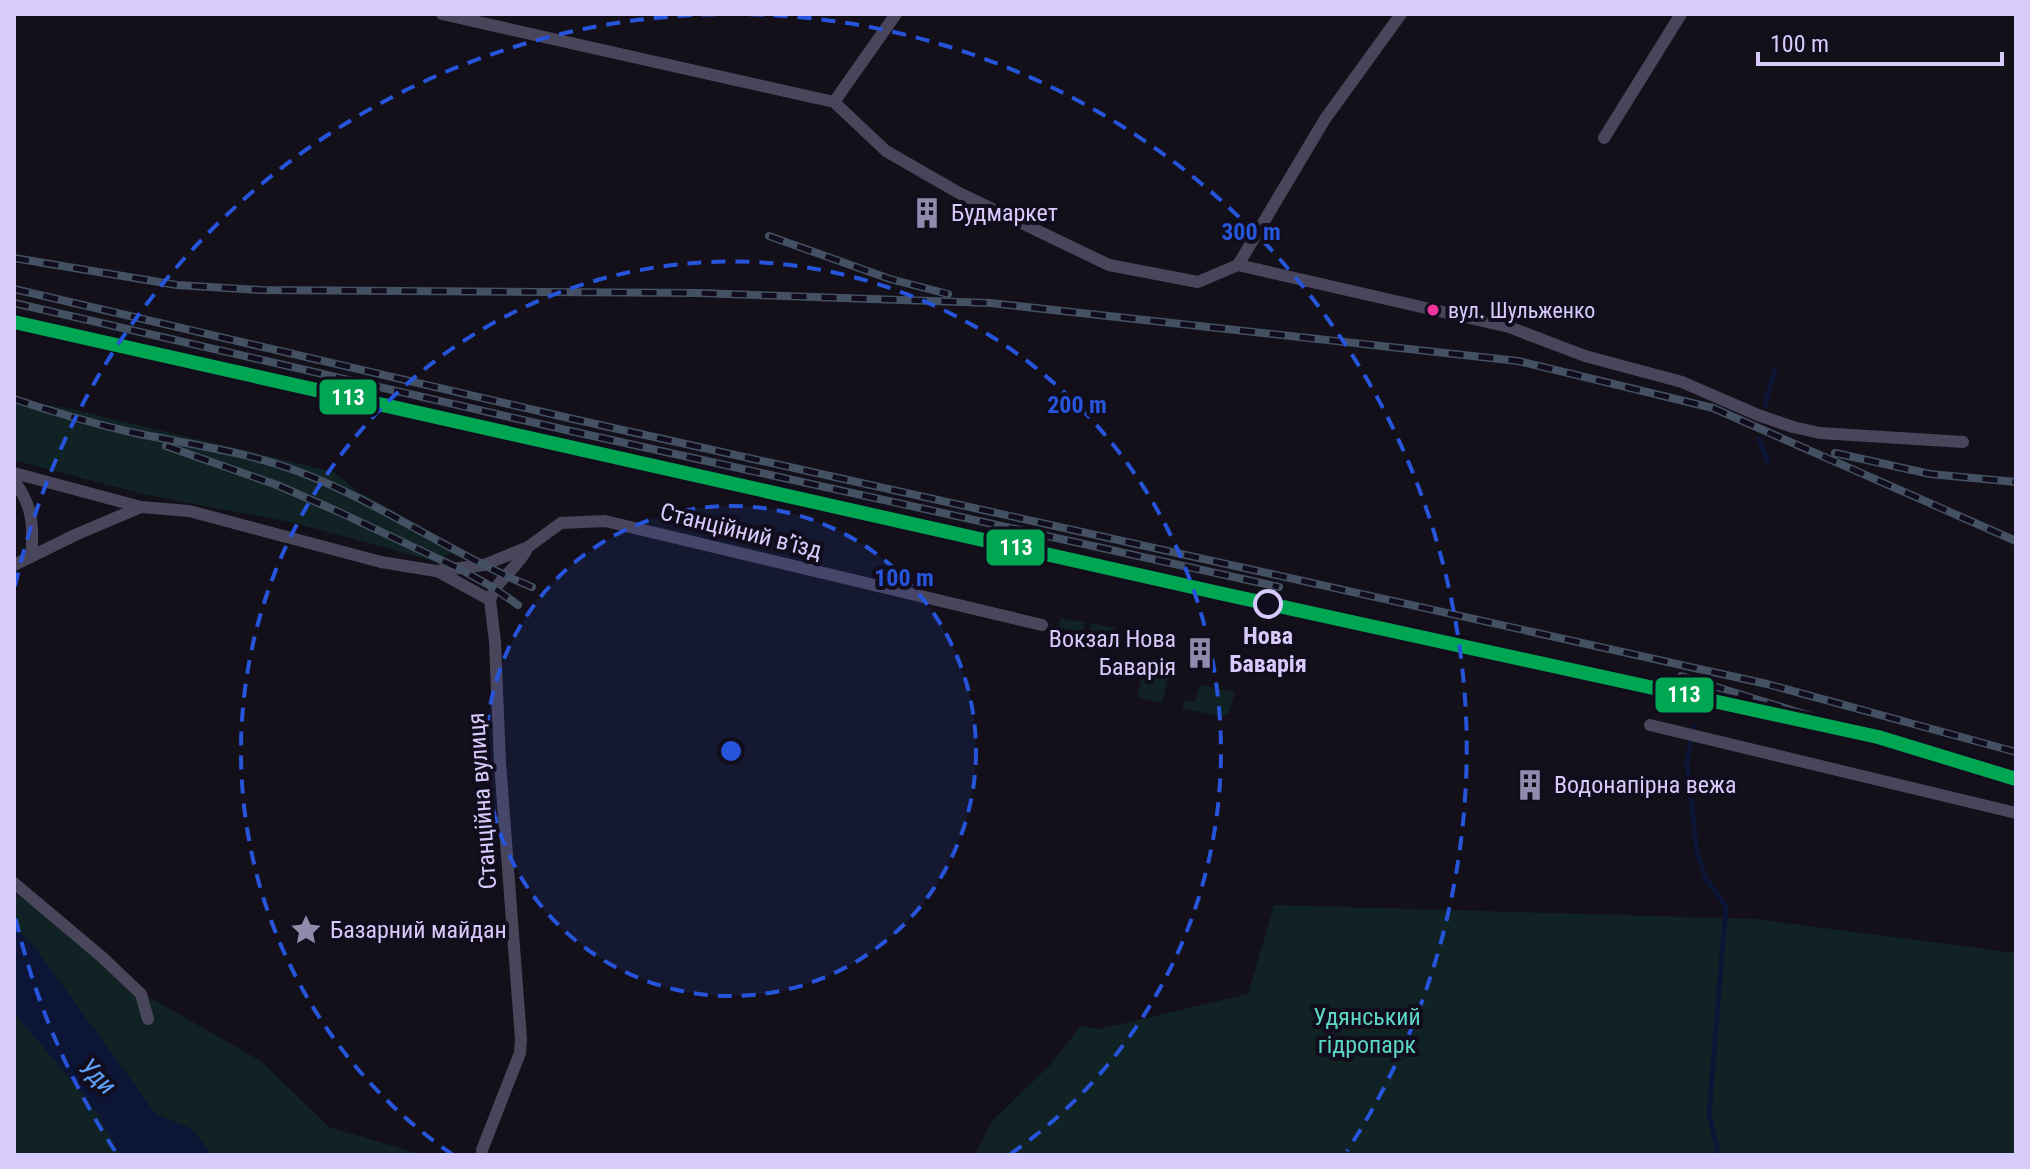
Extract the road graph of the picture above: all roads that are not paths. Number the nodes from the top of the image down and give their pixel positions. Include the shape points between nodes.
1 (442, 14) edge
2 (896, 14) edge
3 (1681, 14) edge
4 (1394, 16) edge
5 (834, 102) junction
6 (1604, 138) dead end
7 (1238, 265) junction
8 (1963, 442) dead end
9 (14, 473) edge
10 (14, 481) edge
11 (141, 507) junction
12 (528, 547) junction
13 (31, 557) junction
14 (14, 565) edge
15 (436, 571) junction
16 (490, 600) junction
17 (1042, 625) dead end
18 (1650, 725) dead end
19 (2016, 813) edge
20 (14, 883) edge
21 (148, 1019) dead end
22 (482, 1150) dead end

1 - 5 street
2 - 5 street
3 - 6 street
4 - 7 street
5 - 7 street via 886,151 959,193 1109,265 1198,282
7 - 8 street via 1509,327 1585,356 1682,382 1793,427
9 - 11 street
10 - 13 street via 29,504 34,529
11 - 13 street
11 - 15 street via 189,511 381,562
12 - 15 street via 484,565
12 - 16 street
12 - 17 street, Станційний в’їзд via 561,523 605,521
13 - 14 street
15 - 16 street
16 - 22 street, Станційна вулиця via 521,1039
18 - 19 street
20 - 21 street via 141,994

